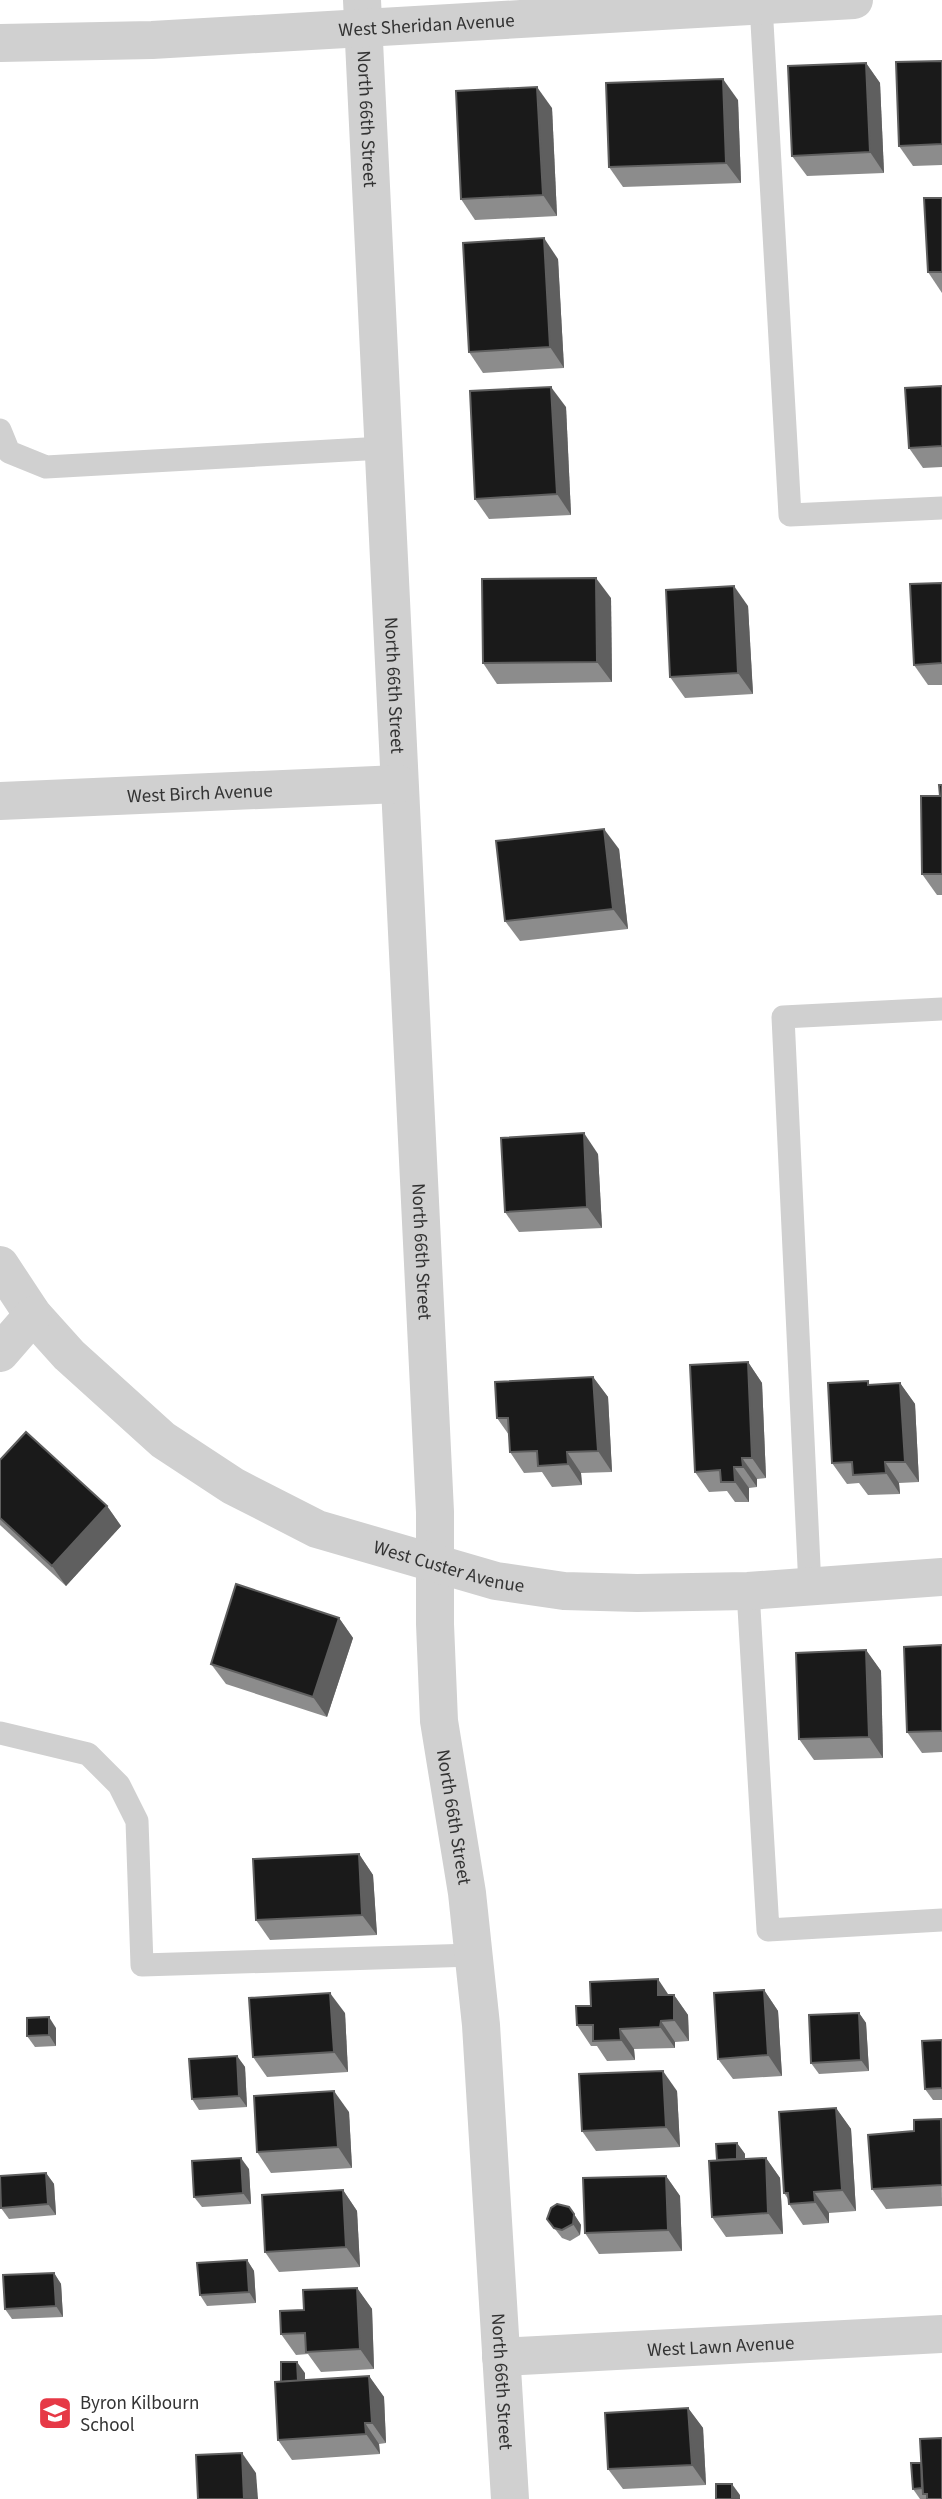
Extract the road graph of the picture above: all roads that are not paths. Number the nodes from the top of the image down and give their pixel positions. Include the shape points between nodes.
1 (854, 0) edge
2 (692, 5) edge
3 (761, 5) junction
4 (363, 14) edge
5 (0, 43) edge
6 (0, 430) edge
7 (383, 447) junction
8 (942, 508) edge
9 (399, 784) junction
10 (0, 801) edge
11 (942, 1009) edge
12 (0, 1265) edge
13 (33, 1315) junction
14 (0, 1353) edge
15 (435, 1564) junction
16 (942, 1577) edge
17 (810, 1587) junction
18 (748, 1591) junction
19 (0, 1733) edge
20 (942, 1920) edge
21 (474, 1955) junction
22 (942, 2334) edge
23 (501, 2357) junction
24 (510, 2499) edge

1 - 3 street, West Sheridan Avenue
2 - 3 street, West Sheridan Avenue
2 - 4 street, West Sheridan Avenue
3 - 8 lane via 790,515
4 - 5 street, West Sheridan Avenue via 152,40
4 - 7 street, North 66th Street
6 - 7 lane via 9,452 46,467
7 - 9 street, North 66th Street
9 - 10 street, West Birch Avenue
9 - 15 street, North 66th Street
11 - 17 lane via 783,1017
12 - 13 street, West Custer Avenue
13 - 14 street
13 - 15 street, West Custer Avenue via 69,1355 163,1440 233,1486 317,1528
15 - 18 street, West Custer Avenue via 496,1581 564,1591
15 - 21 street, North 66th Street via 439,1721
16 - 17 street, West Custer Avenue
17 - 18 street, West Custer Avenue
18 - 20 lane via 768,1930
19 - 21 lane via 88,1754 119,1785 137,1821 142,1965
21 - 23 street, North 66th Street
22 - 23 street, West Lawn Avenue
23 - 24 street, North 66th Street

